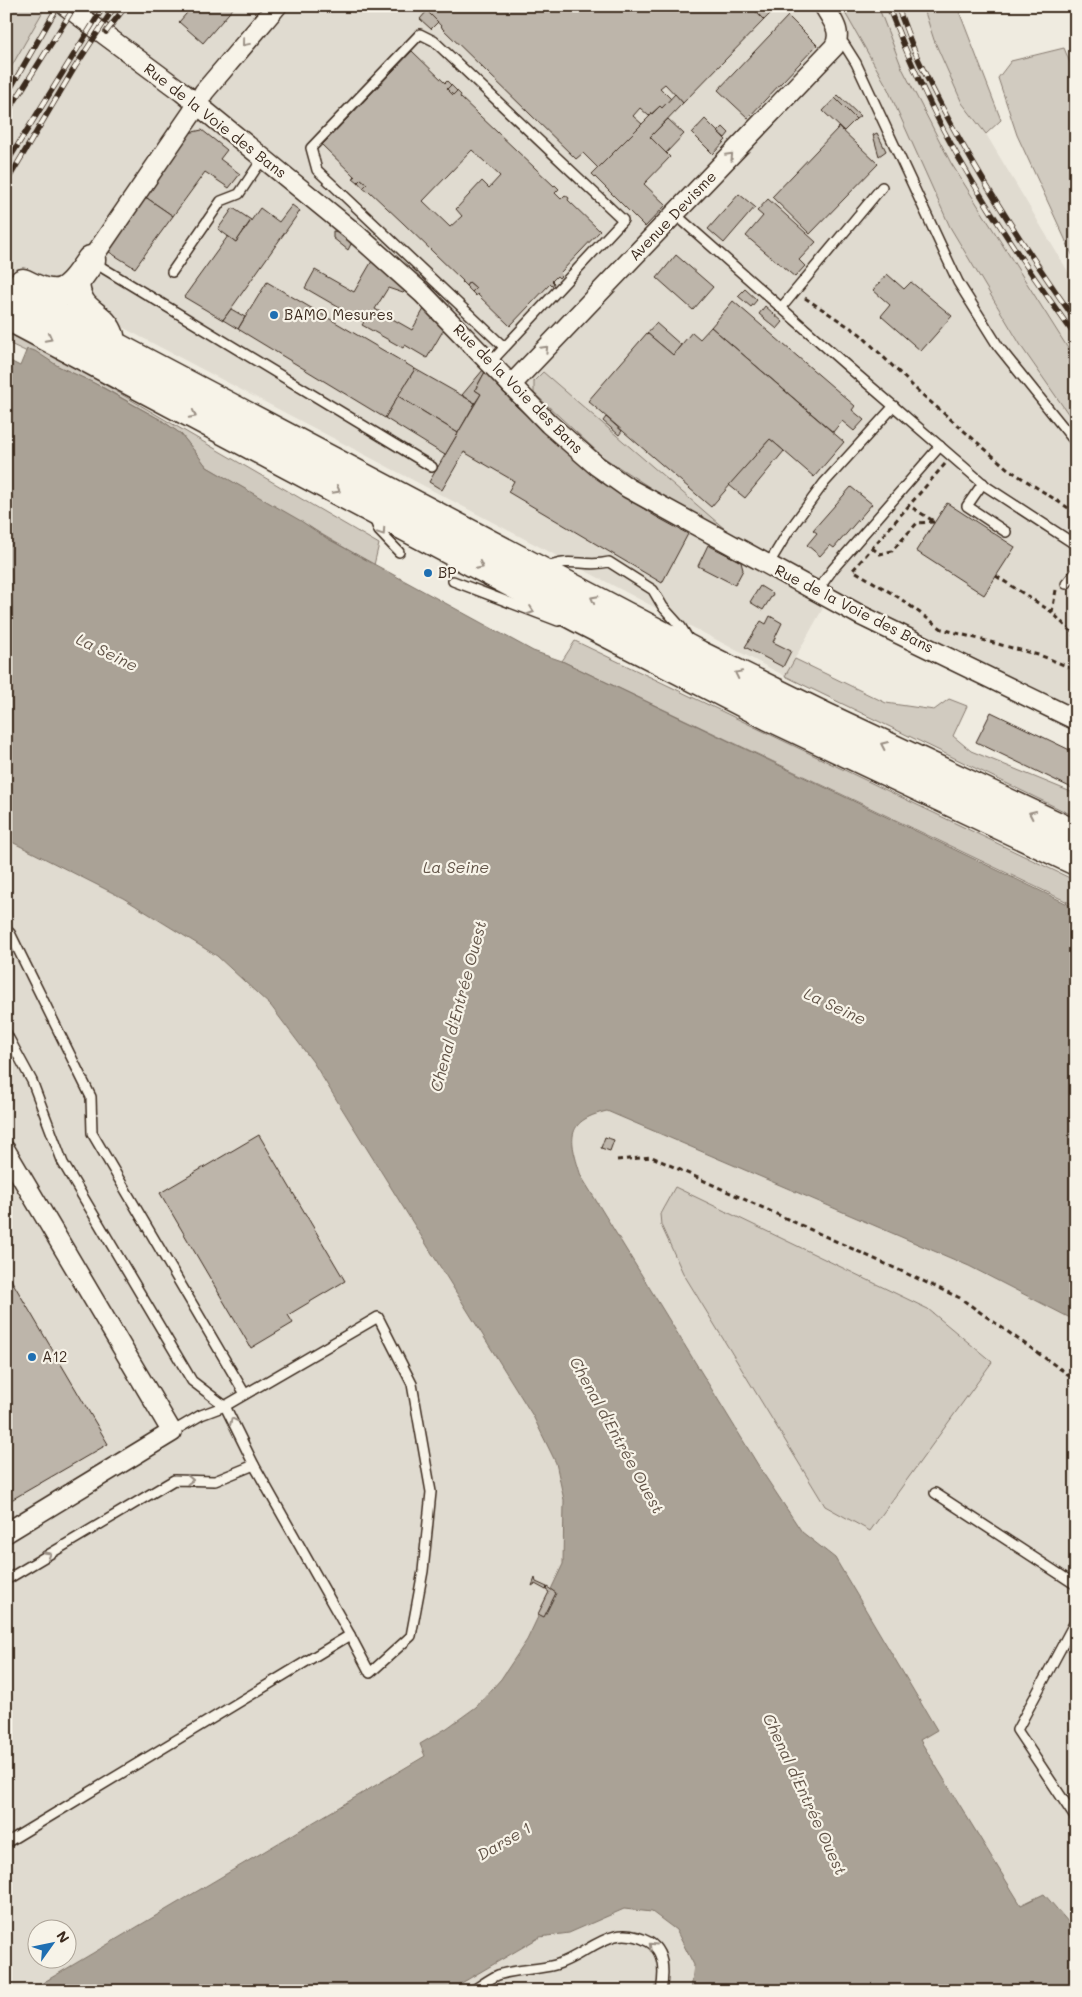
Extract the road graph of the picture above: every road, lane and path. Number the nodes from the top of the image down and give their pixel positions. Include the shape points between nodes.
1 (66, 6) edge
2 (277, 6) edge
3 (824, 6) edge
4 (836, 43) junction
5 (197, 105) junction
6 (263, 158) junction
7 (882, 187) dead end
8 (675, 214) junction
9 (91, 260) junction
10 (172, 272) dead end
11 (6, 274) edge
12 (75, 283) junction
13 (6, 289) edge
14 (791, 294) junction
15 (780, 308) junction
16 (6, 315) edge
17 (114, 346) junction
18 (504, 347) junction
19 (490, 363) junction
20 (511, 385) junction
21 (894, 406) junction
22 (1076, 443) edge
23 (940, 446) junction
24 (952, 456) junction
25 (432, 467) dead end
26 (983, 483) junction
27 (909, 505) junction
28 (371, 508) junction
29 (1076, 513) edge
30 (1006, 532) dead end
31 (1076, 545) edge
32 (872, 548) junction
33 (399, 552) dead end
34 (768, 565) junction
35 (539, 570) junction
36 (1076, 572) edge
37 (996, 576) dead end
38 (453, 581) dead end
39 (1062, 584) joint
40 (817, 591) junction
41 (1052, 612) junction
42 (578, 618) junction
43 (1076, 637) edge
44 (699, 655) junction
45 (1076, 670) edge
46 (1076, 720) edge
47 (1076, 834) edge
48 (1076, 860) edge
49 (6, 930) edge
50 (6, 1033) edge
51 (6, 1151) edge
52 (616, 1160) dead end
53 (1076, 1380) edge
54 (245, 1394) junction
55 (225, 1406) junction
56 (172, 1432) junction
57 (254, 1465) junction
58 (935, 1493) dead end
59 (6, 1533) edge
60 (6, 1580) edge
61 (1076, 1585) edge
62 (1076, 1620) edge
63 (350, 1635) junction
64 (1076, 1819) edge
65 (6, 1843) edge
66 (472, 1991) edge
67 (661, 1991) edge

1 - 5 street, Rue de la Voie des Bans
2 -> 5 street via 204,92
3 - 4 street via 838,32
8 -> 4 street, Avenue Devisme
4 - 22 lane via 844,44 856,63 958,282 998,346
5 - 6 street, Rue de la Voie des Bans
5 - 9 street
6 - 10 lane via 239,194 222,201
6 - 19 street, Rue de la Voie des Bans via 356,234 422,294
7 - 14 lane
8 - 15 lane
20 -> 8 street, Avenue Devisme
9 - 12 main road
9 - 25 lane
11 - 12 main road via 43,294 56,294
12 - 17 main road via 76,295 86,310 107,327
13 - 17 main road
14 - 15 lane
14 - 29 path via 804,297 860,334 918,391 1008,469
15 - 21 lane
16 -> 28 main road
17 - 35 main road
18 - 18 lane via 317,170 311,148 420,34 434,41 623,220
18 - 19 lane
19 - 20 street, Rue de la Voie des Bans
20 - 34 street, Rue de la Voie des Bans via 596,466 628,488
21 - 23 lane
21 - 34 lane via 824,483
23 - 24 lane
23 - 40 lane
24 - 26 lane
24 - 27 path
26 - 30 lane via 967,506
26 - 31 lane
27 - 32 path
27 - 32 path via 935,522 916,524 892,552 880,554
28 -> 33 lane via 379,531
28 -> 42 main road
32 - 45 path via 853,570 898,597 934,625 1042,656
34 - 40 street, Rue de la Voie des Bans
44 -> 35 main road
35 - 44 lane via 565,561 595,565 609,562 653,590
36 - 39 lane
37 - 41 path
38 -> 42 lane via 557,621
39 - 41 path
40 - 46 street, Rue de la Voie des Bans
41 - 43 path
42 - 48 main road via 769,716
47 -> 44 main road via 834,722
49 - 54 lane via 10,932 91,1097 92,1133
50 - 55 lane via 32,1081 63,1163 192,1381
51 - 56 street
52 - 53 path via 652,1158 960,1298
54 - 55 lane
54 - 63 lane via 378,1317 412,1384 432,1492 411,1636 370,1673
55 - 56 lane
57 -> 55 lane
56 - 59 street
60 -> 57 lane via 174,1480 215,1481
57 - 63 lane
58 - 61 lane
62 - 64 lane via 1017,1730
63 - 65 lane
67 -> 66 lane via 664,1975 661,1957 653,1945 639,1936 622,1934 556,1964 498,1975

